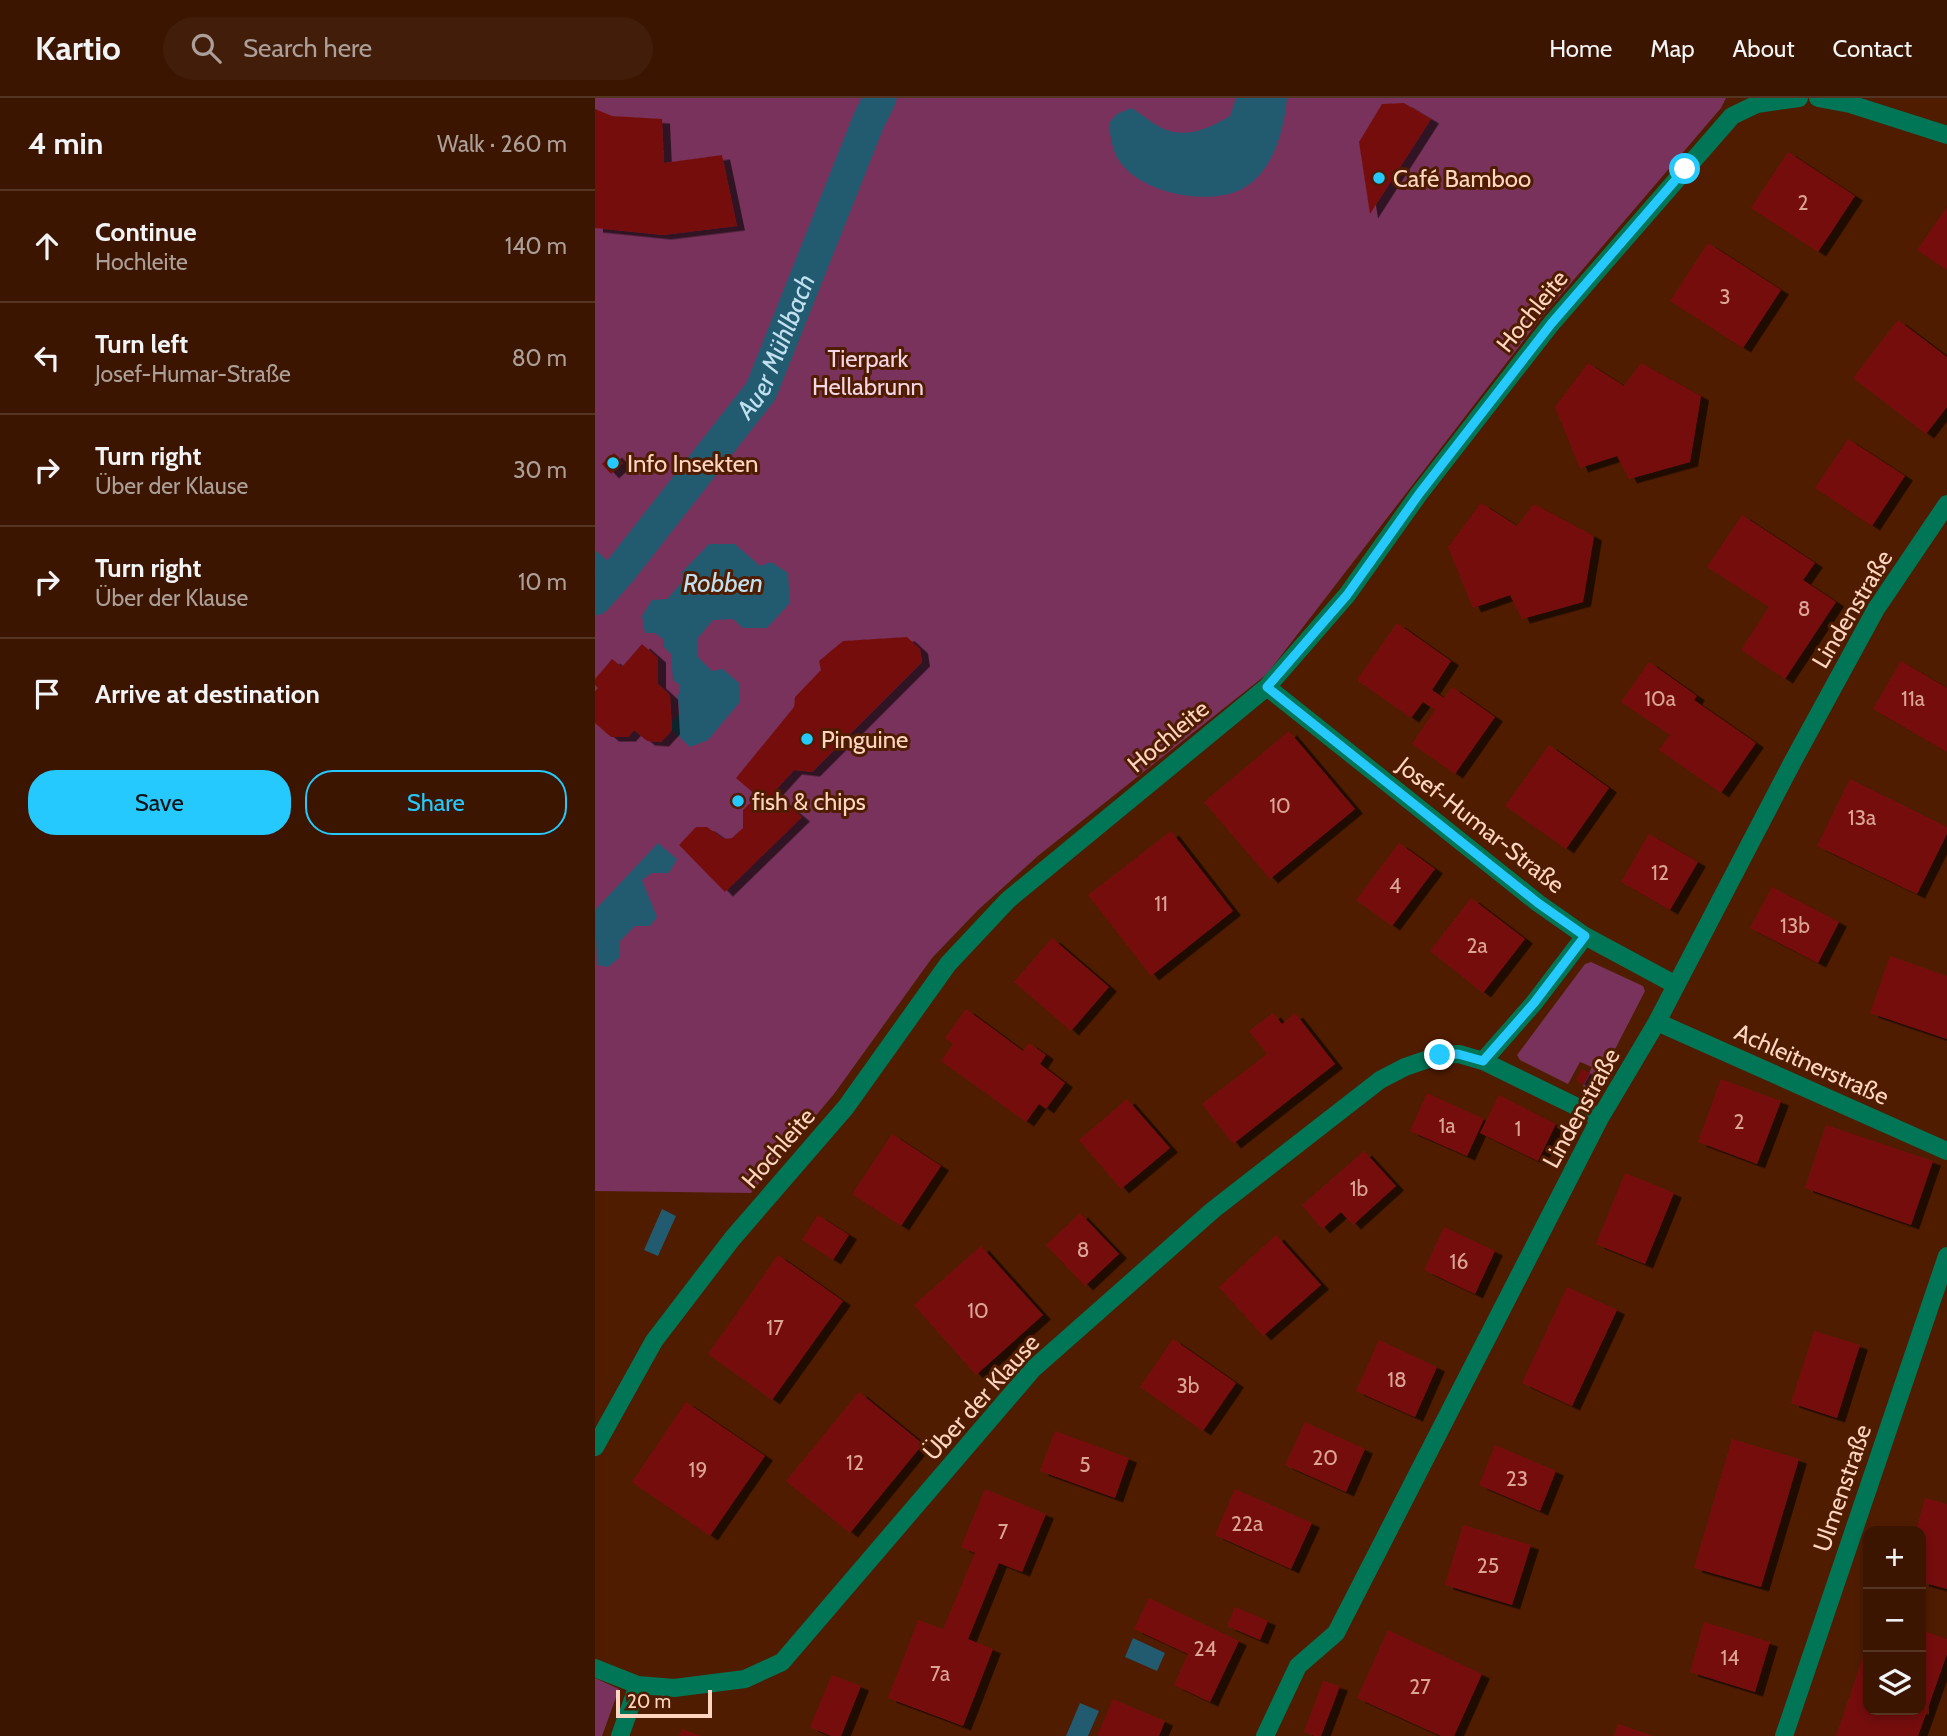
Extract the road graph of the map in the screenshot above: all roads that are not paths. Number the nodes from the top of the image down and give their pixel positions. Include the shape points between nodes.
1 (1800, 98) edge
2 (1818, 98) edge
3 (1947, 135) edge
4 (1947, 504) edge
5 (1267, 687) junction
6 (1585, 936) junction
7 (1676, 985) junction
8 (1657, 1022) junction
9 (1483, 1061) junction
10 (1600, 1118) junction
11 (1947, 1151) edge
12 (1947, 1256) edge
13 (595, 1447) edge
14 (595, 1668) edge
15 (638, 1685) junction
16 (620, 1736) edge
17 (1265, 1736) edge
18 (1784, 1736) edge

1 - 5 street, Hochleite via 1757,104 1732,116 1551,324 1347,595
2 - 3 street
4 - 7 street, Lindenstraße via 1876,609
5 - 6 street, Josef-Humar-Straße
5 - 13 street, Hochleite via 1008,900 948,964 846,1107 732,1239 654,1341
6 - 7 street, Josef-Humar-Straße
6 - 9 street
7 - 8 street, Lindenstraße
8 - 10 street, Lindenstraße
8 - 11 street, Achleitnerstraße
9 - 10 street, Über der Klause
9 - 15 street, Über der Klause via 1440,1055 1405,1066 1380,1080 1213,1210 1033,1369 782,1662 745,1679 674,1688
10 - 17 street, Lindenstraße via 1336,1633 1298,1666
12 - 18 street, Ulmenstraße
14 - 15 street
15 - 16 street

